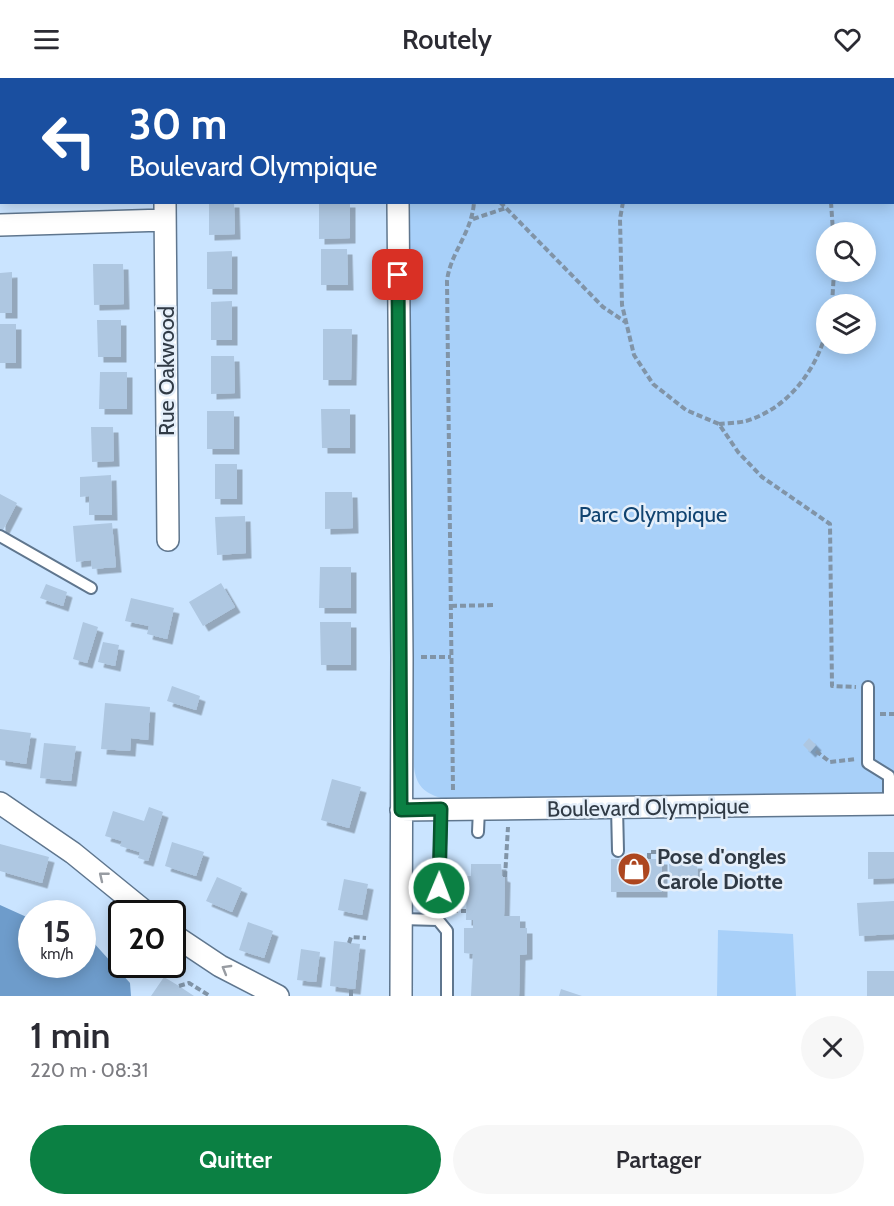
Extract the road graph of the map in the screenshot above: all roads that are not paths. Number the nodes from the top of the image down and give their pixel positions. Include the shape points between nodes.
1 (398, 204) edge
2 (165, 211) edge
3 (0, 225) edge
4 (0, 536) edge
5 (168, 540) dead end
6 (91, 588) dead end
7 (868, 687) dead end
8 (0, 803) edge
9 (447, 803) junction
10 (892, 804) edge
11 (617, 807) junction
12 (478, 809) junction
13 (401, 810) junction
14 (478, 832) dead end
15 (618, 851) dead end
16 (131, 900) edge
17 (401, 919) junction
18 (438, 920) junction
19 (186, 943) edge
20 (278, 996) edge
21 (400, 996) edge
22 (447, 996) edge

1 - 13 street
2 - 3 street
2 - 5 street, Rue Oakwood
4 - 6 lane
7 - 10 lane via 868,762 889,776
16 -> 8 street via 73,853
9 - 12 street, Boulevard Olympique
9 - 13 street, Boulevard Olympique
9 - 18 lane
10 - 11 street, Boulevard Olympique
11 - 12 street, Boulevard Olympique
11 - 15 lane
12 - 14 lane
13 - 17 street
17 - 18 lane
17 - 21 street
18 - 22 lane via 447,931
20 -> 19 street

